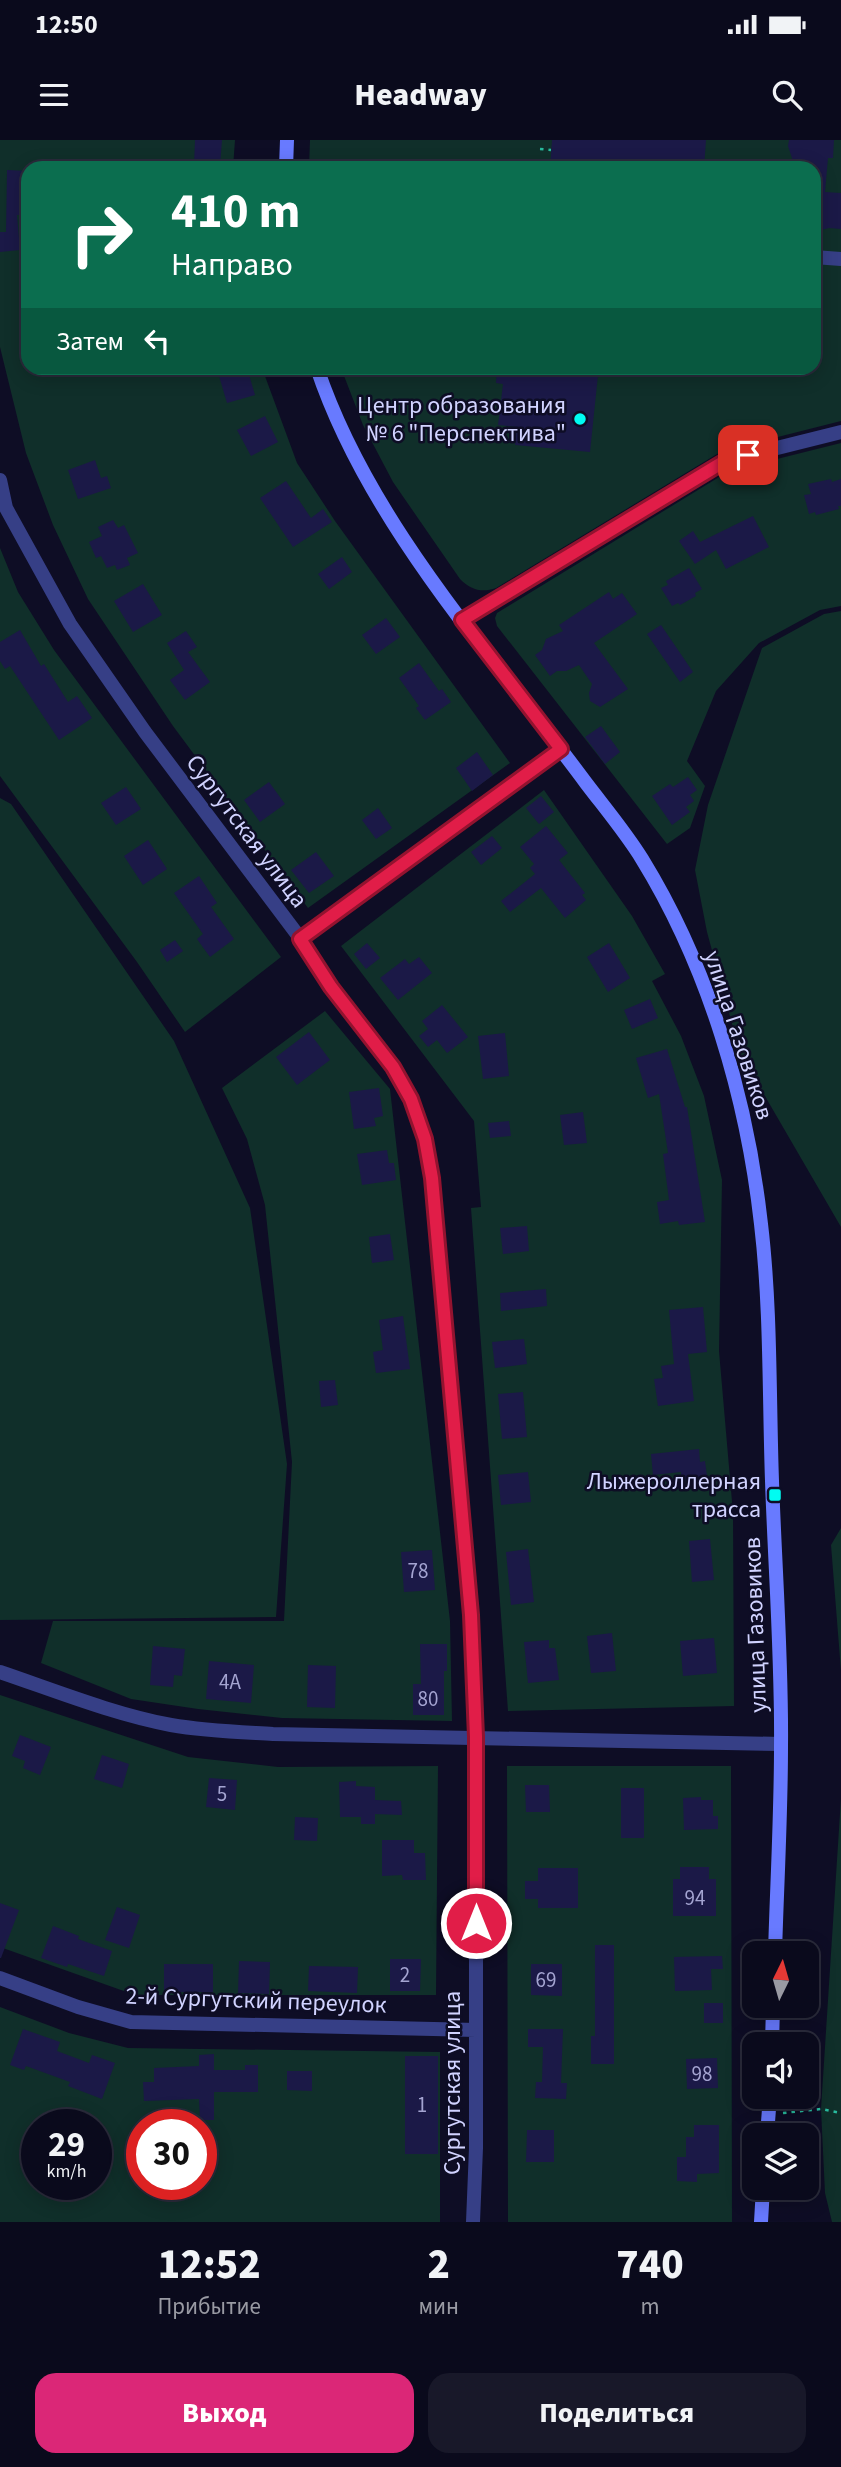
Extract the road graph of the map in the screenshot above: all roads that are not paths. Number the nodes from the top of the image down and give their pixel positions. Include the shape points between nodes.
1 (288, 140) edge
2 (286, 161) edge
3 (821, 258) edge
4 (841, 259) edge
5 (320, 375) edge
6 (841, 432) edge
7 (0, 480) edge
8 (3, 509) edge
9 (462, 620) junction
10 (561, 749) junction
11 (300, 939) junction
12 (0, 1672) edge
13 (476, 1737) junction
14 (781, 1744) junction
15 (775, 1941) edge
16 (0, 1978) edge
17 (476, 2030) junction
18 (762, 2200) edge
19 (472, 2222) edge
20 (761, 2222) edge

1 - 2 street
3 - 4 street
5 - 9 street, улица Газовиков via 373,491
6 - 9 street via 725,461
7 - 8 street, Сургутская улица
8 - 11 street, Сургутская улица via 70,624
9 - 10 street, улица Газовиков
10 - 11 street
10 - 14 street, улица Газовиков via 641,857 682,935 715,1016 740,1100 758,1196 765,1271
11 - 13 street, Сургутская улица via 393,1067 425,1139 471,1615
12 - 13 street via 127,1714 184,1727 273,1734
13 - 14 street
13 - 17 street, Сургутская улица
14 - 15 street, улица Газовиков
16 - 17 street, 2-й Сургутский переулок via 131,2022
17 - 19 street, Сургутская улица
18 - 20 street

